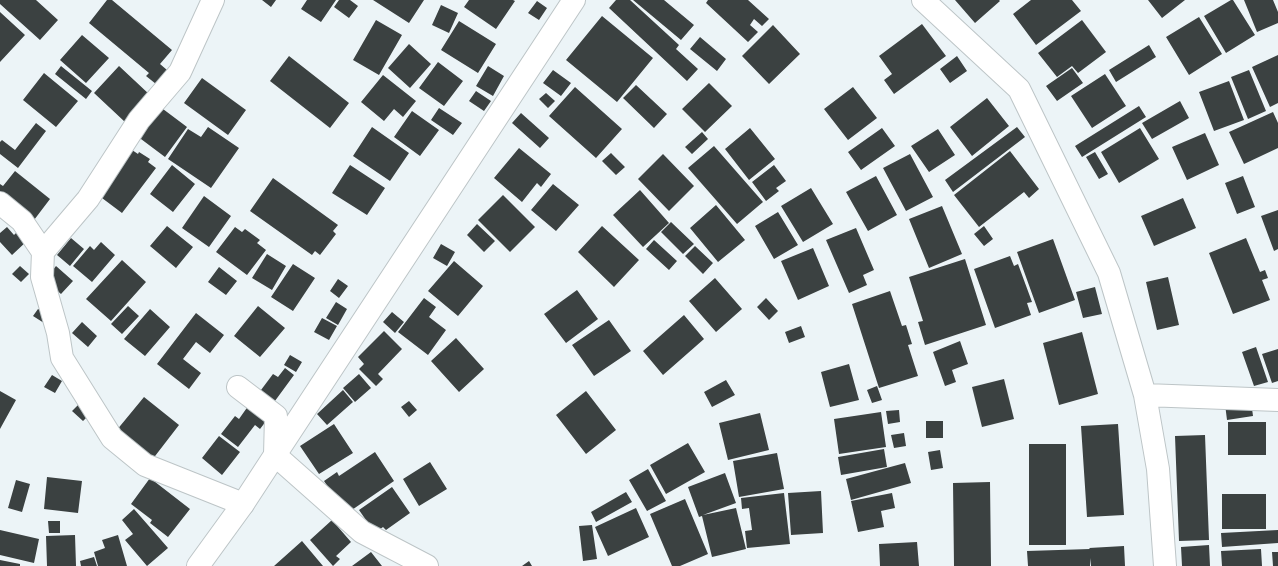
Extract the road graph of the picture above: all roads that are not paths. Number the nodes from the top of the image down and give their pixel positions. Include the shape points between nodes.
1 (212, 0) edge
2 (574, 0) edge
3 (923, 0) edge
4 (0, 203) edge
5 (43, 252) junction
6 (238, 387) dead end
7 (1145, 395) junction
8 (1278, 400) edge
9 (275, 455) junction
10 (243, 504) junction
11 (198, 566) edge
12 (427, 566) edge
13 (1165, 566) edge

1 - 5 street via 180,72 139,120 88,199
2 - 9 street
3 - 7 street via 1018,89 1109,273
4 - 5 street via 22,221
5 - 10 street via 42,277 58,333 62,358 112,438 145,465
6 - 9 street via 276,416
7 - 8 street
7 - 13 street via 1158,469
9 - 10 street
9 - 12 street via 362,532
10 - 11 street

